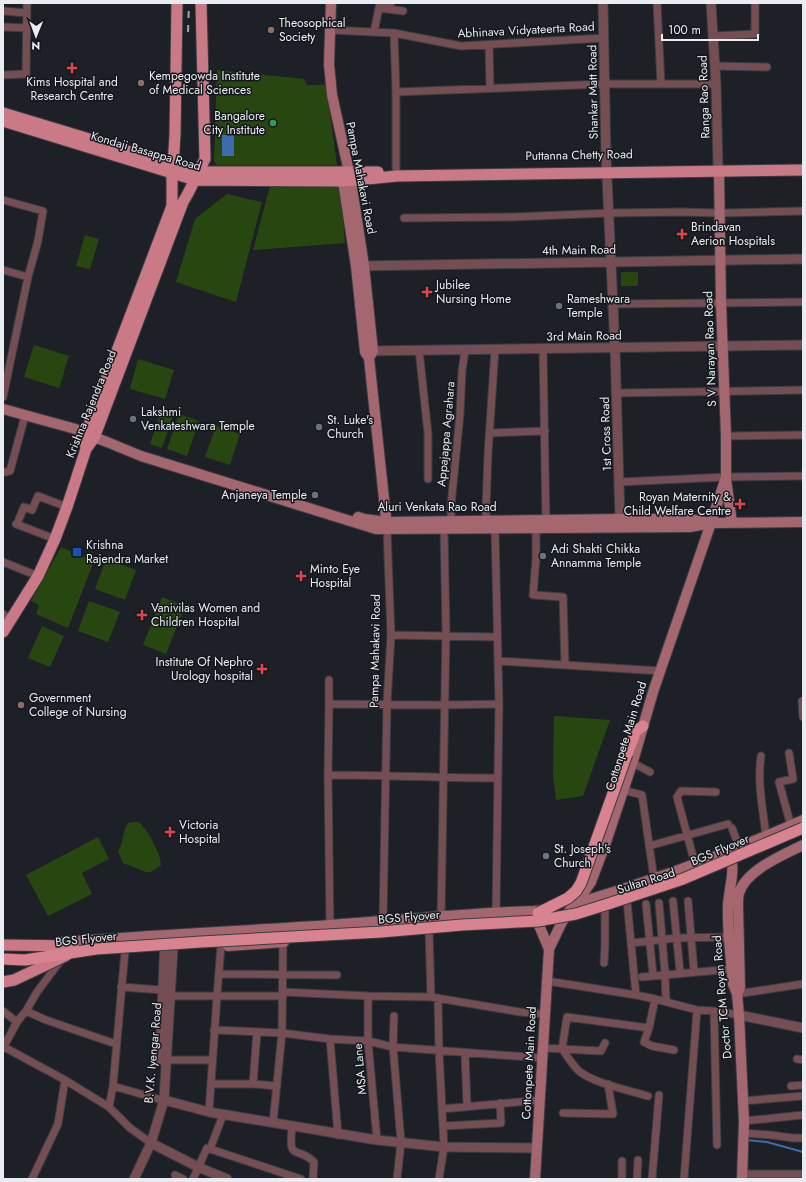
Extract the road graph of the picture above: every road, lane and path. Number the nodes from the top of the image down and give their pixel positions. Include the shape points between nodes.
1 (27, 3) edge
2 (177, 3) edge
3 (201, 3) edge
4 (331, 3) edge
5 (391, 3) edge
6 (603, 3) edge
7 (657, 3) edge
8 (712, 3) edge
9 (755, 3) edge
10 (381, 5) edge
11 (3, 11) edge
12 (402, 11) dead end
13 (27, 13) junction
14 (3, 27) edge
15 (26, 28) junction
16 (330, 30) junction
17 (374, 32) junction
18 (394, 33) junction
19 (714, 36) junction
20 (604, 38) junction
21 (489, 45) junction
22 (715, 66) junction
23 (767, 67) dead end
24 (3, 75) edge
25 (605, 84) junction
26 (661, 84) junction
27 (716, 84) junction
28 (490, 88) junction
29 (396, 92) junction
30 (3, 113) edge
31 (3, 122) edge
32 (803, 164) edge
33 (718, 169) junction
34 (173, 170) junction
35 (803, 170) edge
36 (607, 171) junction
37 (397, 174) junction
38 (196, 176) junction
39 (351, 177) junction
40 (3, 200) edge
41 (803, 211) edge
42 (609, 213) junction
43 (720, 213) junction
44 (404, 218) dead end
45 (803, 259) edge
46 (720, 260) junction
47 (611, 262) junction
48 (360, 266) junction
49 (3, 270) edge
50 (28, 277) junction
51 (803, 302) edge
52 (721, 303) junction
53 (612, 304) junction
54 (803, 345) edge
55 (722, 346) junction
56 (615, 348) junction
57 (495, 349) junction
58 (543, 349) junction
59 (419, 350) junction
60 (465, 350) junction
61 (369, 353) junction
62 (803, 390) edge
63 (724, 391) junction
64 (616, 393) junction
65 (3, 397) edge
66 (3, 409) edge
67 (25, 416) junction
68 (545, 431) junction
69 (88, 433) junction
70 (490, 434) junction
71 (803, 435) edge
72 (726, 436) junction
73 (3, 472) edge
74 (803, 476) edge
75 (726, 477) junction
76 (428, 479) dead end
77 (619, 482) junction
78 (67, 507) junction
79 (620, 518) junction
80 (451, 520) junction
81 (486, 520) junction
82 (803, 522) edge
83 (711, 523) junction
84 (732, 523) junction
85 (387, 526) junction
86 (543, 526) junction
87 (444, 529) junction
88 (494, 529) junction
89 (55, 539) junction
90 (3, 562) edge
91 (38, 576) junction
92 (7, 617) edge
93 (3, 632) edge
94 (391, 635) junction
95 (446, 635) junction
96 (497, 637) junction
97 (498, 661) junction
98 (565, 665) junction
99 (661, 671) junction
100 (329, 680) dead end
101 (802, 700) edge
102 (329, 704) junction
103 (387, 704) junction
104 (499, 704) junction
105 (444, 705) junction
106 (803, 717) edge
107 (643, 726) joint
108 (789, 753) dead end
109 (761, 756) dead end
110 (630, 758) junction
111 (650, 772) dead end
112 (328, 775) junction
113 (386, 775) junction
114 (444, 778) junction
115 (498, 778) junction
116 (623, 790) junction
117 (716, 792) dead end
118 (803, 820) edge
119 (803, 825) edge
120 (791, 826) junction
121 (803, 828) edge
122 (803, 833) edge
123 (687, 835) junction
124 (766, 836) junction
125 (803, 844) edge
126 (649, 846) junction
127 (735, 849) junction
128 (733, 861) junction
129 (695, 864) junction
130 (654, 879) junction
131 (591, 882) junction
132 (595, 898) junction
133 (628, 901) junction
134 (673, 901) dead end
135 (688, 901) dead end
136 (659, 903) dead end
137 (646, 904) dead end
138 (573, 905) junction
139 (602, 909) junction
140 (496, 914) junction
141 (441, 917) junction
142 (538, 918) junction
143 (383, 921) junction
144 (562, 922) junction
145 (330, 925) junction
146 (429, 930) junction
147 (168, 934) junction
148 (730, 937) junction
149 (676, 938) junction
150 (691, 938) junction
151 (662, 939) junction
152 (331, 940) junction
153 (649, 941) junction
154 (283, 942) junction
155 (632, 943) junction
156 (3, 945) edge
157 (221, 946) junction
158 (549, 948) junction
159 (73, 949) junction
160 (169, 949) junction
161 (3, 950) edge
162 (125, 951) junction
163 (3, 954) edge
164 (3, 960) edge
165 (61, 960) junction
166 (604, 963) dead end
167 (3, 964) edge
168 (732, 968) junction
169 (694, 971) dead end
170 (680, 972) dead end
171 (219, 974) junction
172 (283, 974) junction
173 (665, 974) junction
174 (337, 975) dead end
175 (653, 975) dead end
176 (642, 977) dead end
177 (547, 981) junction
178 (3, 982) edge
179 (803, 984) edge
180 (121, 987) junction
181 (165, 994) junction
182 (283, 994) junction
183 (737, 994) junction
184 (636, 995) junction
185 (216, 996) junction
186 (368, 996) junction
187 (434, 997) junction
188 (655, 998) junction
189 (666, 1002) junction
190 (697, 1010) junction
191 (3, 1011) edge
192 (26, 1011) junction
193 (714, 1011) junction
194 (545, 1014) junction
195 (739, 1015) junction
196 (394, 1016) dead end
197 (17, 1022) junction
198 (649, 1028) junction
199 (803, 1028) edge
200 (214, 1030) junction
201 (257, 1032) junction
202 (282, 1034) junction
203 (330, 1039) junction
204 (368, 1041) junction
205 (116, 1044) junction
206 (605, 1044) dead end
207 (393, 1046) junction
208 (4, 1047) edge
209 (562, 1048) junction
210 (674, 1050) dead end
211 (439, 1051) junction
212 (465, 1052) junction
213 (542, 1053) junction
214 (166, 1060) junction
215 (212, 1060) junction
216 (65, 1080) junction
217 (211, 1084) junction
218 (253, 1084) junction
219 (608, 1084) junction
220 (803, 1085) edge
221 (113, 1086) junction
222 (277, 1086) junction
223 (791, 1086) dead end
224 (659, 1095) dead end
225 (648, 1096) dead end
226 (803, 1096) edge
227 (161, 1100) junction
228 (540, 1100) junction
229 (742, 1101) junction
230 (500, 1103) junction
231 (467, 1106) junction
232 (109, 1108) junction
233 (442, 1109) junction
234 (209, 1112) junction
235 (563, 1113) dead end
236 (223, 1115) junction
237 (803, 1115) edge
238 (744, 1121) junction
239 (273, 1124) junction
240 (443, 1126) junction
241 (292, 1127) junction
242 (743, 1133) junction
243 (338, 1135) junction
244 (803, 1138) edge
245 (377, 1140) junction
246 (148, 1141) junction
247 (401, 1142) junction
248 (717, 1145) dead end
249 (444, 1147) junction
250 (538, 1148) junction
251 (210, 1149) junction
252 (638, 1160) dead end
253 (622, 1161) dead end
254 (198, 1167) junction
255 (803, 1174) edge
256 (176, 1175) dead end
257 (742, 1177) edge
258 (32, 1179) edge
259 (127, 1179) edge
260 (134, 1179) edge
261 (183, 1179) edge
262 (193, 1179) edge
263 (227, 1179) edge
264 (301, 1179) edge
265 (313, 1179) edge
266 (397, 1179) edge
267 (439, 1179) edge
268 (536, 1179) edge
269 (622, 1179) edge
270 (637, 1179) edge
271 (652, 1179) edge
272 (684, 1179) edge

1 - 13 street
2 - 34 main road, Krishna Rajendra Road
3 - 38 main road, Krishna Rajendra Road via 205,159
4 - 16 main road, Pampa Mahakavi Road
5 - 10 street
6 - 20 street, Shankar Matt Road
7 - 26 street
8 - 19 street, Ranga Rao Road
9 - 19 street via 755,34
10 - 12 street
10 - 17 street
11 - 13 street
13 - 15 street
14 - 15 street
15 - 24 street via 26,74
16 - 17 street, Abhinava Vidyateerta Road
16 - 39 main road, Pampa Mahakavi Road via 329,64 332,94
17 - 18 street, Abhinava Vidyateerta Road
18 - 21 street, Abhinava Vidyateerta Road via 461,46
18 - 29 street
19 - 22 street, Ranga Rao Road
20 - 21 street, Abhinava Vidyateerta Road
20 - 25 street, Shankar Matt Road
21 - 28 street
22 - 23 street
22 - 27 street, Ranga Rao Road
25 - 26 street
25 - 28 street
25 - 36 street, Shankar Matt Road
26 - 27 street
27 - 33 street, Ranga Rao Road
28 - 29 street
29 - 37 street
30 - 34 main road, Kondaji Basappa Road via 109,145
31 - 34 main road, Kondaji Basappa Road
32 - 33 main road, Puttanna Chetty Road
33 - 35 main road, Puttanna Chetty Road
33 - 36 main road, Puttanna Chetty Road
33 - 43 main road, S V Narayan Rao Road
34 - 38 main road, Kondaji Basappa Road
34 - 69 main road, Krishna Rajendra Road via 172,206
36 - 37 main road, Puttanna Chetty Road
36 - 42 street, Shankar Matt Road
37 - 39 main road, Puttanna Chetty Road
38 - 39 main road, Kondaji Basappa Road
38 - 69 main road, Krishna Rajendra Road
39 - 48 main road, Pampa Mahakavi Road
40 - 50 street via 43,211
41 - 43 street
42 - 43 street
42 - 44 street
42 - 47 street, Shankar Matt Road
43 - 46 main road, S V Narayan Rao Road
45 - 46 street, 4th Main Road
46 - 47 street, 4th Main Road
46 - 52 main road, S V Narayan Rao Road
47 - 48 street, 4th Main Road
47 - 53 street, Shankar Matt Road
48 - 61 main road, Pampa Mahakavi Road
49 - 50 street
50 - 65 street
51 - 52 street
52 - 53 street
52 - 55 main road, S V Narayan Rao Road
53 - 56 street, Shankar Matt Road
54 - 55 street, 3rd Main Road
55 - 56 street, 3rd Main Road
55 - 63 main road, S V Narayan Rao Road
56 - 58 street, 3rd Main Road
56 - 64 street, 1st Cross Road
57 - 58 street, 3rd Main Road
57 - 60 street, 3rd Main Road
57 - 70 street
58 - 68 street
59 - 60 street, 3rd Main Road
59 - 61 street, 3rd Main Road
59 - 76 street via 428,434
60 - 80 street, Appajappa Agrahara
61 - 85 main road, Pampa Mahakavi Road
62 - 63 street
63 - 64 street
63 - 72 main road, S V Narayan Rao Road
64 - 77 street, 1st Cross Road
66 - 67 main road, Aluri Venkata Rao Road
67 - 69 main road, Aluri Venkata Rao Road
67 - 73 street via 10,471
68 - 70 street
68 - 86 street
69 - 78 main road, Krishna Rajendra Road via 85,439 86,449
69 - 85 main road, Aluri Venkata Rao Road
69 - 85 main road, Aluri Venkata Rao Road via 140,456 376,529
70 - 81 street
71 - 72 street
72 - 75 main road, S V Narayan Rao Road
74 - 75 street
75 - 77 street
75 - 83 main road, S V Narayan Rao Road
75 - 84 main road
77 - 79 street, 1st Cross Road
78 - 89 main road, Krishna Rajendra Road
78 - 89 street via 38,496 32,510 24,507 17,524
79 - 83 main road, Aluri Venkata Rao Road via 689,519
79 - 86 main road, Aluri Venkata Rao Road
80 - 81 main road, Aluri Venkata Rao Road
80 - 85 main road, Aluri Venkata Rao Road
81 - 86 main road, Aluri Venkata Rao Road
82 - 84 main road, Aluri Venkata Rao Road
83 - 84 main road, Aluri Venkata Rao Road
83 - 86 main road, Aluri Venkata Rao Road via 690,527
83 - 99 main road, Cottonpete Main Road
85 - 87 main road, Aluri Venkata Rao Road
85 - 94 street, Pampa Mahakavi Road
86 - 88 main road, Aluri Venkata Rao Road
86 - 98 street via 536,559 533,595 563,597
87 - 88 main road, Aluri Venkata Rao Road
87 - 95 street
88 - 96 street
89 - 91 main road, Krishna Rajendra Road
90 - 91 street
91 - 92 main road, Krishna Rajendra Road
92 - 93 main road, Krishna Rajendra Road
94 - 95 street
94 - 103 street, Pampa Mahakavi Road
95 - 96 street
95 - 105 street
96 - 97 street
97 - 98 street
97 - 104 street
98 - 99 street
99 - 107 main road, Cottonpete Main Road
100 - 102 street
101 - 106 street
102 - 103 street
102 - 112 street
103 - 105 street
103 - 113 street, Pampa Mahakavi Road
104 - 105 street
104 - 115 street
105 - 114 street
107 - 110 highway via 637,730
108 - 120 street via 793,779 779,782
109 - 124 street via 760,793
110 - 111 street
110 - 116 main road, Cottonpete Main Road
110 - 142 highway, bridge via 581,883 568,898
112 - 113 street
112 - 145 street
113 - 114 street
113 - 143 street, Pampa Mahakavi Road
114 - 115 street
114 - 141 street
115 - 140 street
116 - 126 street via 642,795
116 - 131 main road, Cottonpete Main Road
117 - 123 street via 681,791 677,797
118 - 120 main road
119 - 142 highway, BGS Flyover, bridge via 734,853
120 - 124 main road
121 - 159 highway, BGS Flyover, bridge via 683,879 559,918 381,932 96,950
122 - 128 main road, Sultan Road
123 - 126 street
123 - 127 street via 730,826
123 - 129 street
124 - 127 main road
125 - 183 main road via 752,873 739,893 740,987
126 - 130 street
127 - 128 main road
127 - 129 main road
128 - 133 main road, Sultan Road via 654,894
128 - 148 main road, Doctor TCM Royan Road via 728,900
129 - 130 main road
130 - 132 main road
131 - 132 main road
131 - 138 main road, Cottonpete Main Road
132 - 138 main road
132 - 139 main road
133 - 139 main road, Sultan Road
133 - 155 street
134 - 149 street
135 - 150 street
136 - 151 street
137 - 153 street
138 - 140 main road
138 - 144 main road, Cottonpete Main Road
139 - 144 main road, Sultan Road
139 - 166 street
140 - 141 main road
141 - 143 main road
142 - 144 main road, Sultan Road
142 - 146 main road, Sultan Road
142 - 158 main road, Cottonpete Main Road
142 - 159 highway, BGS Flyover via 461,918
143 - 145 main road
144 - 158 main road, Cottonpete Main Road
145 - 147 main road
145 - 152 street
146 - 152 main road, Sultan Road
146 - 187 street
147 - 160 street, B.V.K. Iyengar Road
147 - 161 main road via 61,942 24,950
148 - 150 street
148 - 168 main road, Doctor TCM Royan Road
149 - 150 street
149 - 151 street
149 - 170 street
150 - 169 street
151 - 153 street
151 - 173 street
152 - 154 main road, Sultan Road
153 - 155 street
153 - 175 street
154 - 157 main road, Sultan Road
154 - 172 street
155 - 184 street
156 - 159 main road, bridge
157 - 160 main road, Sultan Road
157 - 171 street
158 - 177 main road, Cottonpete Main Road
159 - 163 highway, BGS Flyover, bridge via 27,955
159 - 164 highway, BGS Flyover, bridge via 25,960
159 - 178 main road, bridge via 14,980
160 - 162 main road, Sultan Road
160 - 181 street, B.V.K. Iyengar Road
162 - 165 main road, Sultan Road
162 - 180 street
165 - 167 main road, Sultan Road
165 - 192 street
168 - 173 street
168 - 183 main road, Doctor TCM Royan Road via 733,986
171 - 172 street
171 - 185 street
172 - 174 street
172 - 182 street
173 - 176 street
173 - 189 street
177 - 184 street
177 - 194 main road, Cottonpete Main Road
179 - 183 street
180 - 181 street
180 - 205 street
181 - 185 street
181 - 214 street, B.V.K. Iyengar Road
181 - 227 street, B.V.K. Iyengar Road via 160,1061
182 - 185 street
182 - 186 street
182 - 202 street
183 - 195 main road, Doctor TCM Royan Road
184 - 188 street
185 - 200 street
186 - 187 street
186 - 204 street, MSA Lane
187 - 194 street
187 - 211 street
188 - 189 street
188 - 198 street
189 - 190 street
190 - 193 street
190 - 272 street
191 - 197 street
192 - 197 street
192 - 205 street
193 - 195 street
193 - 248 street
194 - 213 main road, Cottonpete Main Road
195 - 199 street
195 - 229 main road, Doctor TCM Royan Road
196 - 207 street
197 - 208 street
198 - 209 street via 567,1017
198 - 210 street via 644,1042
200 - 201 street
200 - 215 street
201 - 202 street
201 - 218 street
202 - 203 street
202 - 222 street
203 - 204 street
203 - 243 street
204 - 207 street
204 - 245 street, MSA Lane
205 - 221 street
206 - 209 street via 601,1051
207 - 211 street
207 - 247 street
208 - 216 street
209 - 213 street
209 - 219 street via 579,1071
211 - 212 street
211 - 233 street
212 - 213 street
212 - 231 street
213 - 228 main road, Cottonpete Main Road
214 - 215 street
214 - 227 street, B.V.K. Iyengar Road
215 - 217 street
216 - 232 street
216 - 258 street via 58,1124
217 - 218 street
217 - 234 street
218 - 222 street
219 - 225 street
219 - 235 street via 613,1114
220 - 223 street
221 - 227 street
221 - 232 street
222 - 239 street
224 - 271 street
226 - 229 street
227 - 234 street
227 - 246 street, B.V.K. Iyengar Road
228 - 230 street
228 - 250 main road, Cottonpete Main Road
229 - 238 main road, Doctor TCM Royan Road
230 - 231 street
230 - 240 street via 502,1124
231 - 233 street
232 - 246 street
233 - 240 street
234 - 236 street
236 - 239 street
236 - 251 street
237 - 238 street
238 - 242 main road, Doctor TCM Royan Road
239 - 241 street
240 - 249 street
241 - 243 street
241 - 265 street via 290,1142 293,1150 314,1162
242 - 244 street
242 - 257 main road, Doctor TCM Royan Road
243 - 245 street
245 - 247 street
246 - 254 street
246 - 259 street, B.V.K. Iyengar Road
246 - 260 street, B.V.K. Iyengar Road
247 - 249 street
247 - 266 street
249 - 250 street
249 - 267 street
250 - 268 main road, Cottonpete Main Road
251 - 254 street via 207,1148
251 - 264 street
252 - 270 street
253 - 269 street
254 - 262 street
254 - 263 street
255 - 257 street
256 - 261 street

